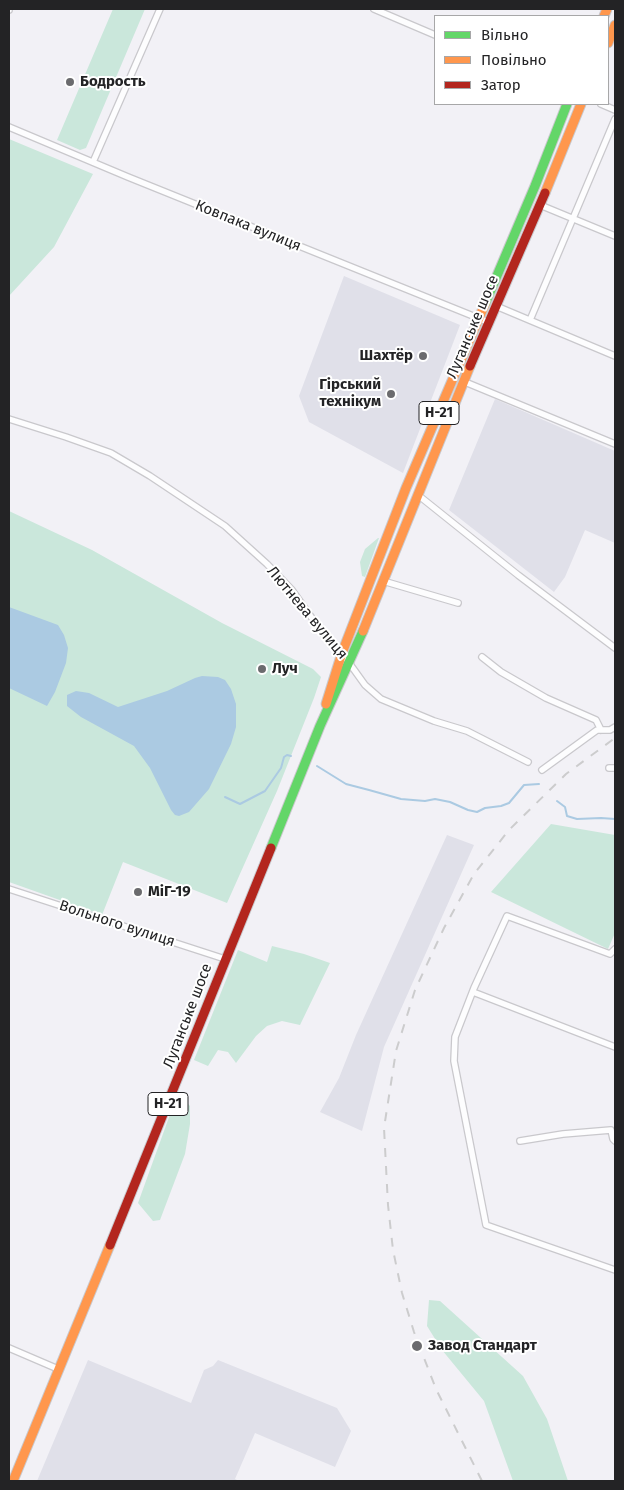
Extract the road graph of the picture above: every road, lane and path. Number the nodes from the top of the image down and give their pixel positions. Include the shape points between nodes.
1 (160, 9) edge
2 (374, 9) edge
3 (615, 25) edge
4 (434, 35) edge
5 (609, 40) edge
6 (567, 105) edge
7 (581, 105) edge
8 (603, 105) edge
9 (615, 110) edge
10 (615, 119) edge
11 (9, 127) edge
12 (93, 162) junction
13 (540, 205) junction
14 (572, 218) junction
15 (615, 236) edge
16 (496, 306) junction
17 (478, 318) junction
18 (530, 320) junction
19 (488, 322) junction
20 (615, 356) edge
21 (465, 382) junction
22 (9, 419) edge
23 (615, 444) edge
24 (418, 495) junction
25 (383, 581) junction
26 (458, 603) dead end
27 (615, 648) edge
28 (342, 653) junction
29 (482, 657) dead end
30 (350, 664) junction
31 (320, 726) junction
32 (615, 727) edge
33 (601, 730) junction
34 (528, 762) dead end
35 (542, 770) dead end
36 (9, 889) edge
37 (615, 949) edge
38 (226, 959) junction
39 (473, 992) junction
40 (615, 1047) edge
41 (615, 1141) edge
42 (520, 1142) dead end
43 (615, 1270) edge
44 (9, 1348) edge
45 (58, 1369) junction
46 (13, 1481) edge

1 - 12 street
2 - 4 street
3 - 5 main road
6 - 17 main road, Луганське шосе / Н-21
7 - 13 main road, Луганське шосе / Н-21
8 - 9 street
10 - 14 street
11 - 12 street, Ковпака вулиця
12 - 17 street, Ковпака вулиця
13 - 14 street
13 - 16 main road, Луганське шосе / Н-21
14 - 15 street
14 - 18 street
16 - 18 street
16 - 19 main road, Луганське шосе / Н-21
17 - 19 street, Ковпака вулиця
17 - 28 main road, Луганське шосе / Н-21 via 406,488
18 - 20 street
19 - 21 main road, Луганське шосе / Н-21
21 - 23 street
21 - 24 main road, Луганське шосе / Н-21
22 - 28 street, Лютнева вулиця via 111,453 225,526 292,590 324,635
24 - 25 main road, Луганське шосе / Н-21
24 - 27 street
25 - 26 street
25 - 30 main road, Луганське шосе / Н-21
28 - 30 street, Лютнева вулиця
28 - 31 main road, Луганське шосе / Н-21
29 - 33 street via 546,698 596,720
30 - 31 main road, Луганське шосе / Н-21
30 - 34 street, Лютнева вулиця via 365,685 381,699 467,731
31 - 38 main road, Луганське шосе / Н-21
32 - 33 street
33 - 35 street
36 - 38 street, Вольного вулиця
37 - 39 street via 610,954 507,916
38 - 45 main road, Луганське шосе / Н-21
39 - 40 street
39 - 43 street via 455,1037 454,1061 486,1225
41 - 42 street via 611,1130
44 - 45 street
45 - 46 main road, Луганське шосе / Н-21

